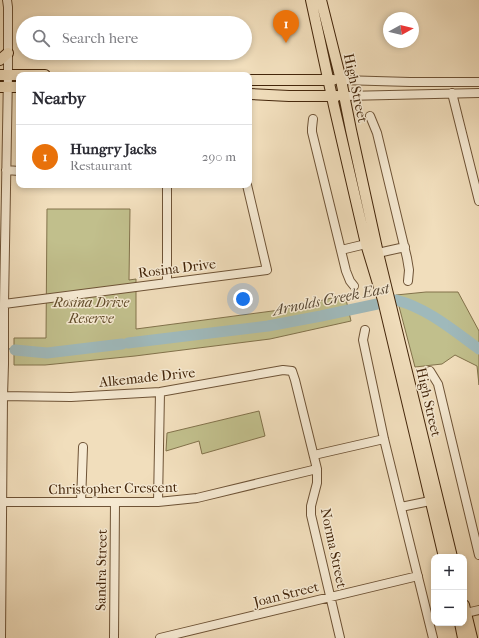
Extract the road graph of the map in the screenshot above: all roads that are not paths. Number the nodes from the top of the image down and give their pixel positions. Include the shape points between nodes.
1 (7, 0) edge
2 (311, 0) edge
3 (321, 0) edge
4 (4, 56) edge
5 (4, 74) edge
6 (16, 74) edge
7 (252, 80) edge
8 (328, 80) junction
9 (342, 80) junction
10 (479, 82) edge
11 (4, 87) edge
12 (16, 87) edge
13 (452, 93) junction
14 (479, 93) edge
15 (252, 94) edge
16 (332, 96) junction
17 (345, 96) junction
18 (370, 116) dead end
19 (313, 119) dead end
20 (6, 170) junction
21 (16, 171) edge
22 (167, 188) edge
23 (249, 188) edge
24 (479, 201) edge
25 (371, 242) junction
26 (404, 247) junction
27 (341, 250) junction
28 (374, 254) junction
29 (408, 281) dead end
30 (167, 283) junction
31 (354, 286) dead end
32 (2, 290) edge
33 (4, 304) junction
34 (365, 330) dead end
35 (292, 371) joint
36 (430, 371) dead end
37 (160, 392) junction
38 (1, 396) edge
39 (384, 439) junction
40 (83, 447) dead end
41 (314, 455) junction
42 (317, 469) junction
43 (434, 499) junction
44 (2, 502) junction
45 (81, 502) junction
46 (115, 502) junction
47 (158, 502) junction
48 (401, 507) junction
49 (443, 554) edge
50 (451, 554) edge
51 (479, 555) edge
52 (418, 576) junction
53 (331, 597) junction
54 (467, 610) edge
55 (479, 610) edge
56 (467, 618) edge
57 (461, 626) edge
58 (1, 638) edge
59 (114, 638) edge
60 (160, 638) edge
61 (340, 638) edge
62 (433, 638) edge
63 (463, 638) edge
64 (472, 638) edge

1 - 4 street
2 - 8 main road, High Street
3 - 9 main road, High Street
4 - 5 street
5 - 6 main road
5 - 11 street
7 - 8 main road
8 - 9 main road
8 - 16 main road, High Street
9 - 10 street
9 - 17 main road, High Street
11 - 12 main road
11 - 20 street
13 - 14 street
13 - 17 street
13 - 24 street
15 - 16 main road
16 - 17 main road
16 - 25 main road, High Street
17 - 25 main road, High Street
18 - 26 street, High Street via 377,133
19 - 27 street via 312,132
20 - 21 street
20 - 32 street
22 - 30 street
23 - 30 street, Rosina Drive via 267,270
25 - 27 street
25 - 28 main road, High Street
26 - 28 street
26 - 29 street, High Street via 409,270
27 - 31 street via 346,271
28 - 43 main road, High Street
30 - 33 street, Rosina Drive
32 - 33 street
33 - 38 street
34 - 39 street via 363,340
35 - 37 street, Alkemade Drive via 283,370
35 - 41 street, Norma Street
36 - 51 street, High Street via 438,384
37 - 38 street, Alkemade Drive via 71,397
37 - 47 street
38 - 44 street
39 - 41 street
39 - 48 street
40 - 45 street
41 - 42 street, Norma Street
42 - 47 street, Christopher Crescent via 197,498
42 - 53 street, Norma Street via 311,515
43 - 48 street
43 - 49 main road, High Street
43 - 50 main road, High Street
44 - 45 street, Christopher Crescent
44 - 58 street
45 - 46 street, Christopher Crescent
46 - 47 street, Christopher Crescent
46 - 59 street, Sandra Street
48 - 52 street
52 - 53 street, Joan Street
52 - 62 street
53 - 60 street, Joan Street
53 - 61 street, Norma Street
54 - 55 street
56 - 64 main road
57 - 63 main road

